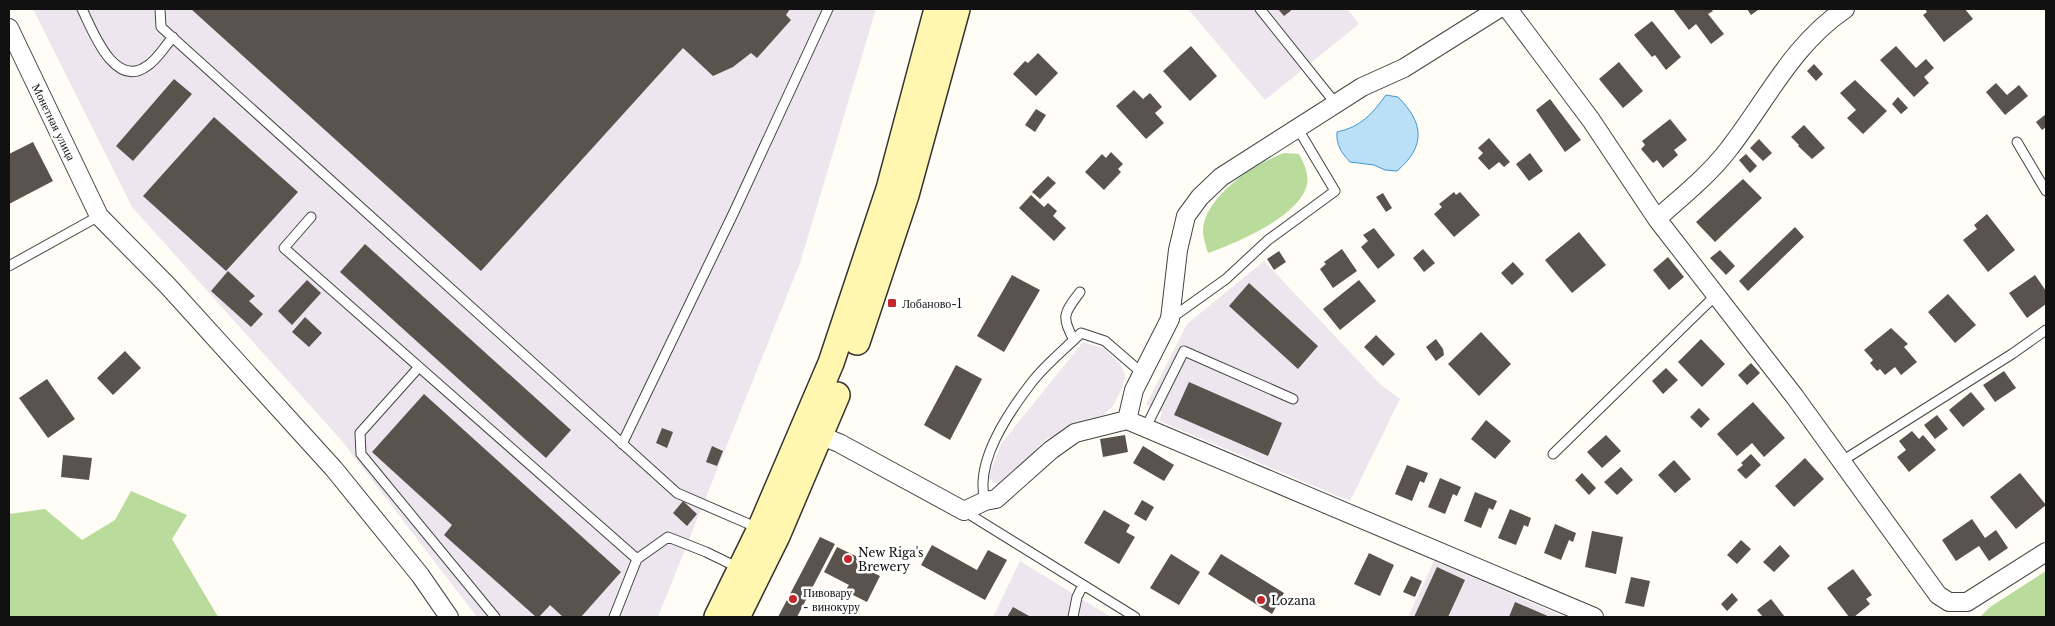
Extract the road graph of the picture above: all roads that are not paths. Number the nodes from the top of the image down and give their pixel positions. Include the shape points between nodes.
1 (82, 9) edge
2 (160, 9) edge
3 (828, 9) edge
4 (938, 9) edge
5 (956, 9) edge
6 (1260, 9) edge
7 (1498, 9) edge
8 (1508, 9) edge
9 (1845, 9) edge
10 (9, 28) edge
11 (173, 37) junction
12 (1336, 104) junction
13 (1298, 129) junction
14 (2018, 142) dead end
15 (2046, 191) edge
16 (99, 216) junction
17 (310, 217) dead end
18 (1657, 219) junction
19 (9, 266) edge
20 (1080, 292) dead end
21 (1716, 296) junction
22 (1170, 319) junction
23 (2046, 330) edge
24 (1074, 340) junction
25 (419, 367) junction
26 (1142, 374) junction
27 (1293, 399) dead end
28 (1127, 420) junction
29 (1146, 427) junction
30 (813, 432) junction
31 (622, 444) junction
32 (1553, 454) dead end
33 (1842, 461) junction
34 (985, 501) junction
35 (964, 512) junction
36 (769, 532) junction
37 (2046, 552) edge
38 (637, 559) junction
39 (741, 569) junction
40 (1083, 585) junction
41 (449, 617) edge
42 (495, 617) edge
43 (614, 617) edge
44 (718, 617) edge
45 (737, 617) edge
46 (1072, 617) edge
47 (1135, 617) edge
48 (1594, 617) edge

1 - 11 lane via 104,54 117,67 132,72 147,67
2 - 11 lane via 161,27
3 - 31 lane
4 - 30 main road via 881,217 832,363
5 - 30 main road via 904,203 869,309
6 - 12 lane
7 - 12 street via 1404,68 1362,87
8 - 18 street via 1591,120
9 - 18 street via 1806,42 1788,63 1715,166
10 - 16 street, Монетная улица
11 - 31 lane
12 - 13 street
13 - 22 street via 1221,177 1200,196 1186,216 1178,250
13 - 22 lane via 1335,191 1268,240 1226,279
14 - 15 lane
16 - 19 lane
16 - 41 street, Монетная улица via 168,286 334,469 420,575
17 - 25 lane via 284,248
18 - 21 street
20 - 24 lane via 1067,310 1066,325
21 - 32 lane
21 - 33 street
22 - 26 street
23 - 33 lane
24 - 26 lane via 1081,333 1105,341
24 - 34 lane via 1033,381 1003,424 987,461 982,488
25 - 38 lane
25 - 42 lane via 360,433 361,454
26 - 28 street via 1134,390
27 - 29 lane via 1184,351
28 - 29 street
28 - 34 street via 1075,433 1051,450 996,500
29 - 48 street
30 - 35 street
30 - 36 main road
31 - 36 lane via 677,493
33 - 37 street via 1930,585 1949,602 1968,602
34 - 35 street
35 - 40 lane
36 - 39 main road
36 - 45 main road
38 - 39 lane via 668,537
38 - 43 lane
39 - 44 main road
40 - 46 lane
40 - 47 lane

